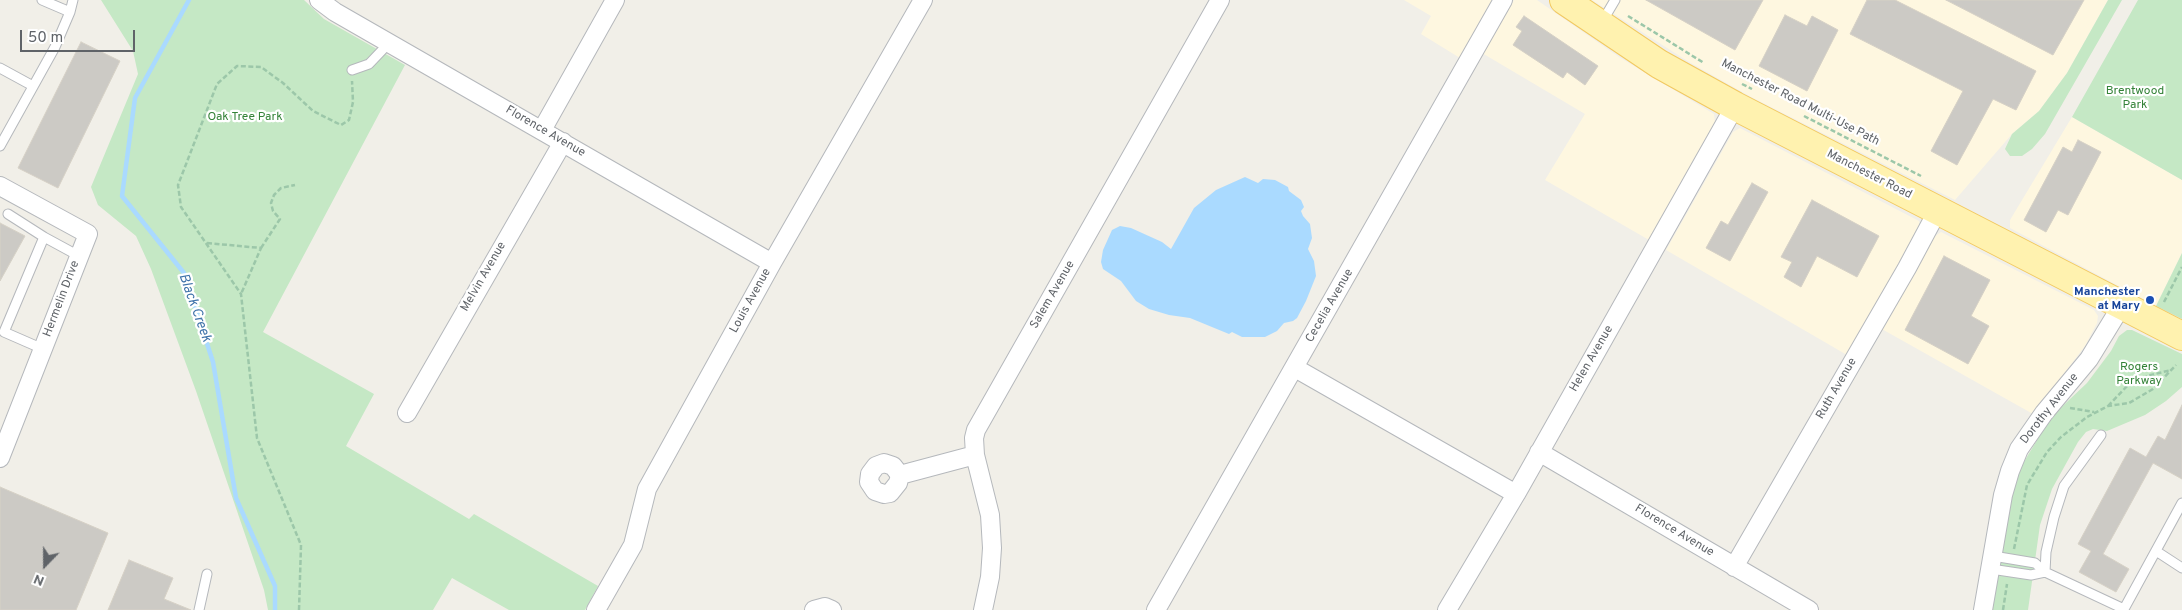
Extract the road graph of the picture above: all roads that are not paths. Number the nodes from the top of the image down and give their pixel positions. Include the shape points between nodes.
1 (42, 0) edge
2 (73, 0) edge
3 (319, 0) edge
4 (615, 0) edge
5 (923, 0) edge
6 (1220, 0) edge
7 (1504, 0) edge
8 (1564, 0) edge
9 (1609, 10) edge
10 (70, 12) junction
11 (389, 43) junction
12 (0, 68) edge
13 (352, 70) road end
14 (33, 86) junction
15 (1735, 93) junction
16 (4, 128) edge
17 (542, 130) junction
18 (562, 142) junction
19 (0, 146) edge
20 (0, 186) edge
21 (1938, 210) junction
22 (8, 214) dead end
23 (44, 236) junction
24 (79, 256) junction
25 (772, 264) junction
26 (2122, 305) junction
27 (2182, 336) edge
28 (43, 348) junction
29 (1295, 368) junction
30 (407, 413) dead end
31 (2101, 434) dead end
32 (1539, 452) junction
33 (975, 455) junction
34 (0, 458) edge
35 (900, 475) dead end
36 (1516, 494) junction
37 (2182, 503) edge
38 (2156, 551) junction
39 (1992, 562) junction
40 (1734, 567) junction
41 (2182, 568) edge
42 (2045, 572) junction
43 (207, 574) dead end
44 (2126, 609) edge
45 (198, 610) edge
46 (596, 610) edge
47 (814, 610) edge
48 (832, 610) edge
49 (983, 610) edge
50 (1156, 610) edge
51 (1447, 610) edge
52 (1808, 610) edge
53 (1983, 610) edge

1 - 10 lane
2 - 10 lane
3 - 11 street, Florence Avenue
4 - 17 street
5 - 25 street, Louis Avenue
6 - 33 street, Salem Avenue via 976,430
7 - 29 street, Cecelia Avenue
8 - 9 main road, Manchester Road
9 - 15 main road, Manchester Road via 1659,64
10 - 14 lane
11 - 13 lane via 369,64
11 - 17 street, Florence Avenue
12 - 14 lane
14 - 16 lane
15 - 21 main road, Manchester Road
15 - 32 street, Helen Avenue via 1723,131
16 - 19 lane
17 - 18 street, Florence Avenue
18 - 25 street, Florence Avenue
18 - 30 street, Melvin Avenue
20 - 24 street, Hermelin Drive via 88,234
21 - 26 main road, Manchester Road
21 - 40 street, Ruth Avenue
22 - 23 lane
23 - 24 lane
23 - 28 lane via 4,332
24 - 28 street, Hermelin Drive
25 - 46 street, Louis Avenue via 647,489 633,545
26 - 27 main road, Manchester Road
26 - 39 street, Dorothy Avenue via 2089,358 2019,449 2003,495
28 - 34 street, Hermelin Drive
29 - 36 street
29 - 50 street, Cecelia Avenue
31 - 42 lane via 2064,486 2046,552
32 - 36 street, Helen Avenue
32 - 40 street, Florence Avenue
33 - 35 street
33 - 49 street, Salem Avenue via 990,515 992,548
36 - 51 street, Helen Avenue
37 - 38 lane
38 - 41 lane
38 - 44 lane
39 - 42 lane via 2031,575
39 - 53 street, Dorothy Avenue
40 - 52 street, Florence Avenue
42 - 44 lane
43 - 45 lane
47 - 48 street via 825,607

